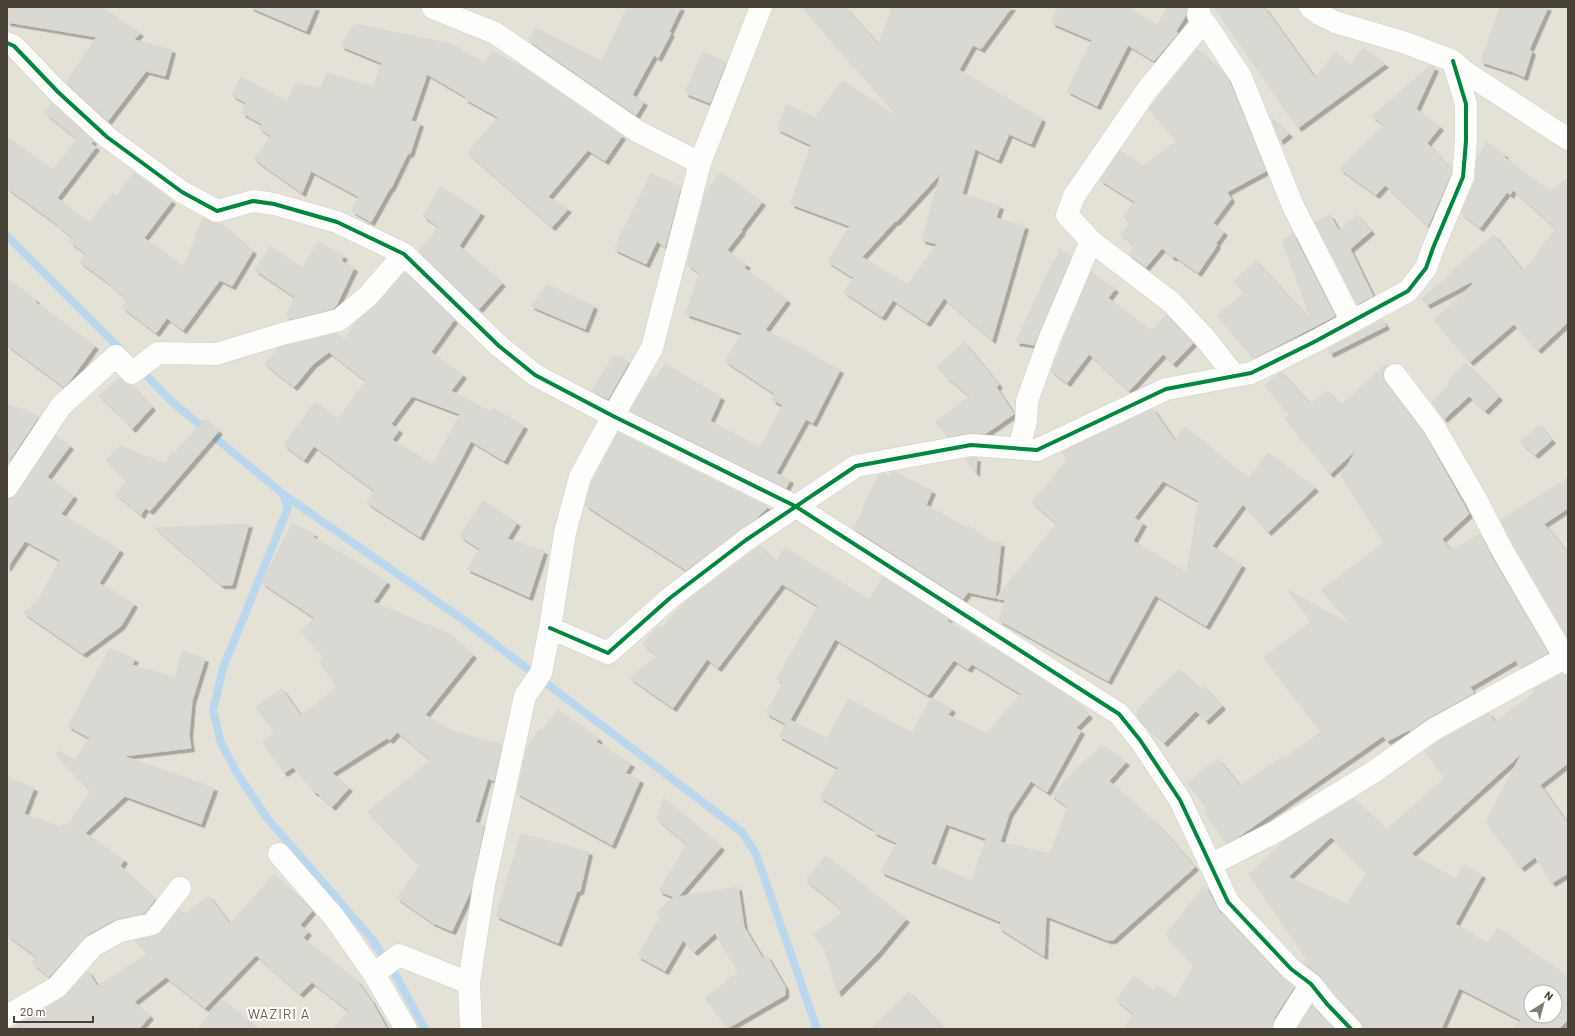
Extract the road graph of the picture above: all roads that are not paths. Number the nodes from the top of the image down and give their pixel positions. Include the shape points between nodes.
1 (433, 7) edge
2 (761, 7) edge
3 (1310, 7) edge
4 (1202, 14) edge
5 (7, 43) edge
6 (1453, 61) junction
7 (1568, 139) edge
8 (700, 163) junction
9 (1091, 241) junction
10 (404, 254) junction
11 (1352, 322) junction
12 (1396, 375) dead end
13 (1235, 376) junction
14 (613, 416) junction
15 (1019, 448) junction
16 (7, 487) edge
17 (795, 506) junction
18 (550, 628) junction
19 (1567, 659) edge
20 (279, 854) dead end
21 (1210, 865) junction
22 (180, 888) dead end
23 (374, 974) junction
24 (470, 983) junction
25 (1312, 984) junction
26 (7, 1016) edge
27 (406, 1029) edge
28 (471, 1029) edge
29 (1284, 1029) edge
30 (1351, 1029) edge

1 - 8 street via 495,33 637,131
2 - 8 street
3 - 6 street via 1318,14 1336,22
4 - 9 street via 1074,196 1067,215
4 - 11 street via 1241,77 1293,206
5 - 10 street via 14,46 58,92 107,137 182,192 206,206 217,211 253,201 274,204 337,222
6 - 7 street via 1465,72
6 - 11 street via 1466,104 1463,177 1426,268 1408,291
8 - 14 street via 652,348
9 - 13 street via 1171,302 1204,337
9 - 15 street via 1049,340 1027,401 1026,422
10 - 14 street via 499,346 535,375
10 - 16 street via 368,296 339,320 216,354 158,353 132,373 116,356 62,406
11 - 13 street via 1251,373
12 - 19 street via 1432,425
13 - 15 street via 1166,389 1037,450
14 - 17 street
14 - 18 street via 580,477 565,533
15 - 17 street via 971,445 856,466
17 - 18 street via 670,598 608,653
17 - 21 street via 1119,714 1140,740 1180,800
18 - 24 street via 541,673 525,696 484,885
19 - 21 street via 1434,729 1375,771 1277,831
20 - 23 street via 334,917
21 - 25 street via 1228,902 1291,969
22 - 26 street via 152,924 120,931 92,946 57,987
23 - 24 street via 399,955
23 - 27 street
24 - 28 street
25 - 29 street
25 - 30 street

